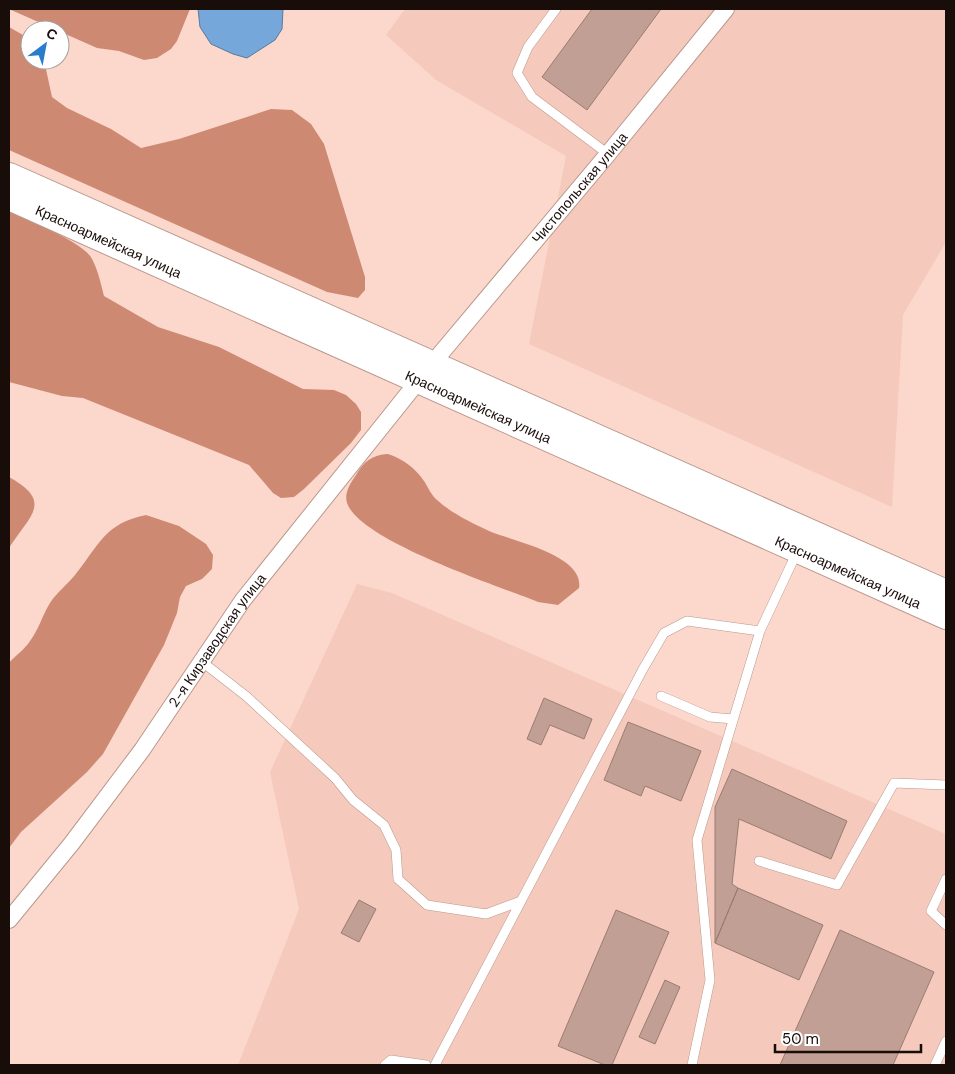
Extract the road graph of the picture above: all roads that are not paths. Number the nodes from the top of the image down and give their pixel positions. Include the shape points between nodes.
1 (556, 9) edge
2 (726, 9) edge
3 (608, 154) junction
4 (9, 176) edge
5 (9, 197) edge
6 (425, 373) junction
7 (798, 550) junction
8 (942, 589) edge
9 (946, 616) edge
10 (760, 631) junction
11 (201, 661) junction
12 (660, 696) dead end
13 (733, 719) junction
14 (946, 785) edge
15 (759, 861) dead end
16 (946, 879) edge
17 (521, 901) junction
18 (9, 920) edge
19 (946, 924) edge
20 (946, 1041) edge
21 (385, 1065) edge
22 (426, 1065) edge
23 (435, 1065) edge
24 (692, 1065) edge
25 (936, 1065) edge

1 - 3 lane via 528,48 517,73 532,96
2 - 3 street, Чистопольская улица
3 - 6 street, Чистопольская улица
4 - 6 main road, Красноармейская улица
5 - 6 main road, Красноармейская улица
6 - 7 main road, Красноармейская улица
6 - 8 main road, Красноармейская улица
6 - 11 street, 2-я Кирзаводская улица via 243,600
7 - 9 main road, Красноармейская улица
7 - 10 lane
10 - 13 lane
10 - 17 lane via 687,621 664,633
11 - 17 lane via 246,696 384,825 396,850 398,879 427,905 486,914
11 - 18 street, 2-я Кирзаводская улица via 125,774
12 - 13 lane via 710,717
13 - 24 lane via 697,840 710,980
14 - 15 lane via 894,783 837,885
16 - 19 lane via 931,911
17 - 23 lane
20 - 25 lane
21 - 22 lane via 391,1060

